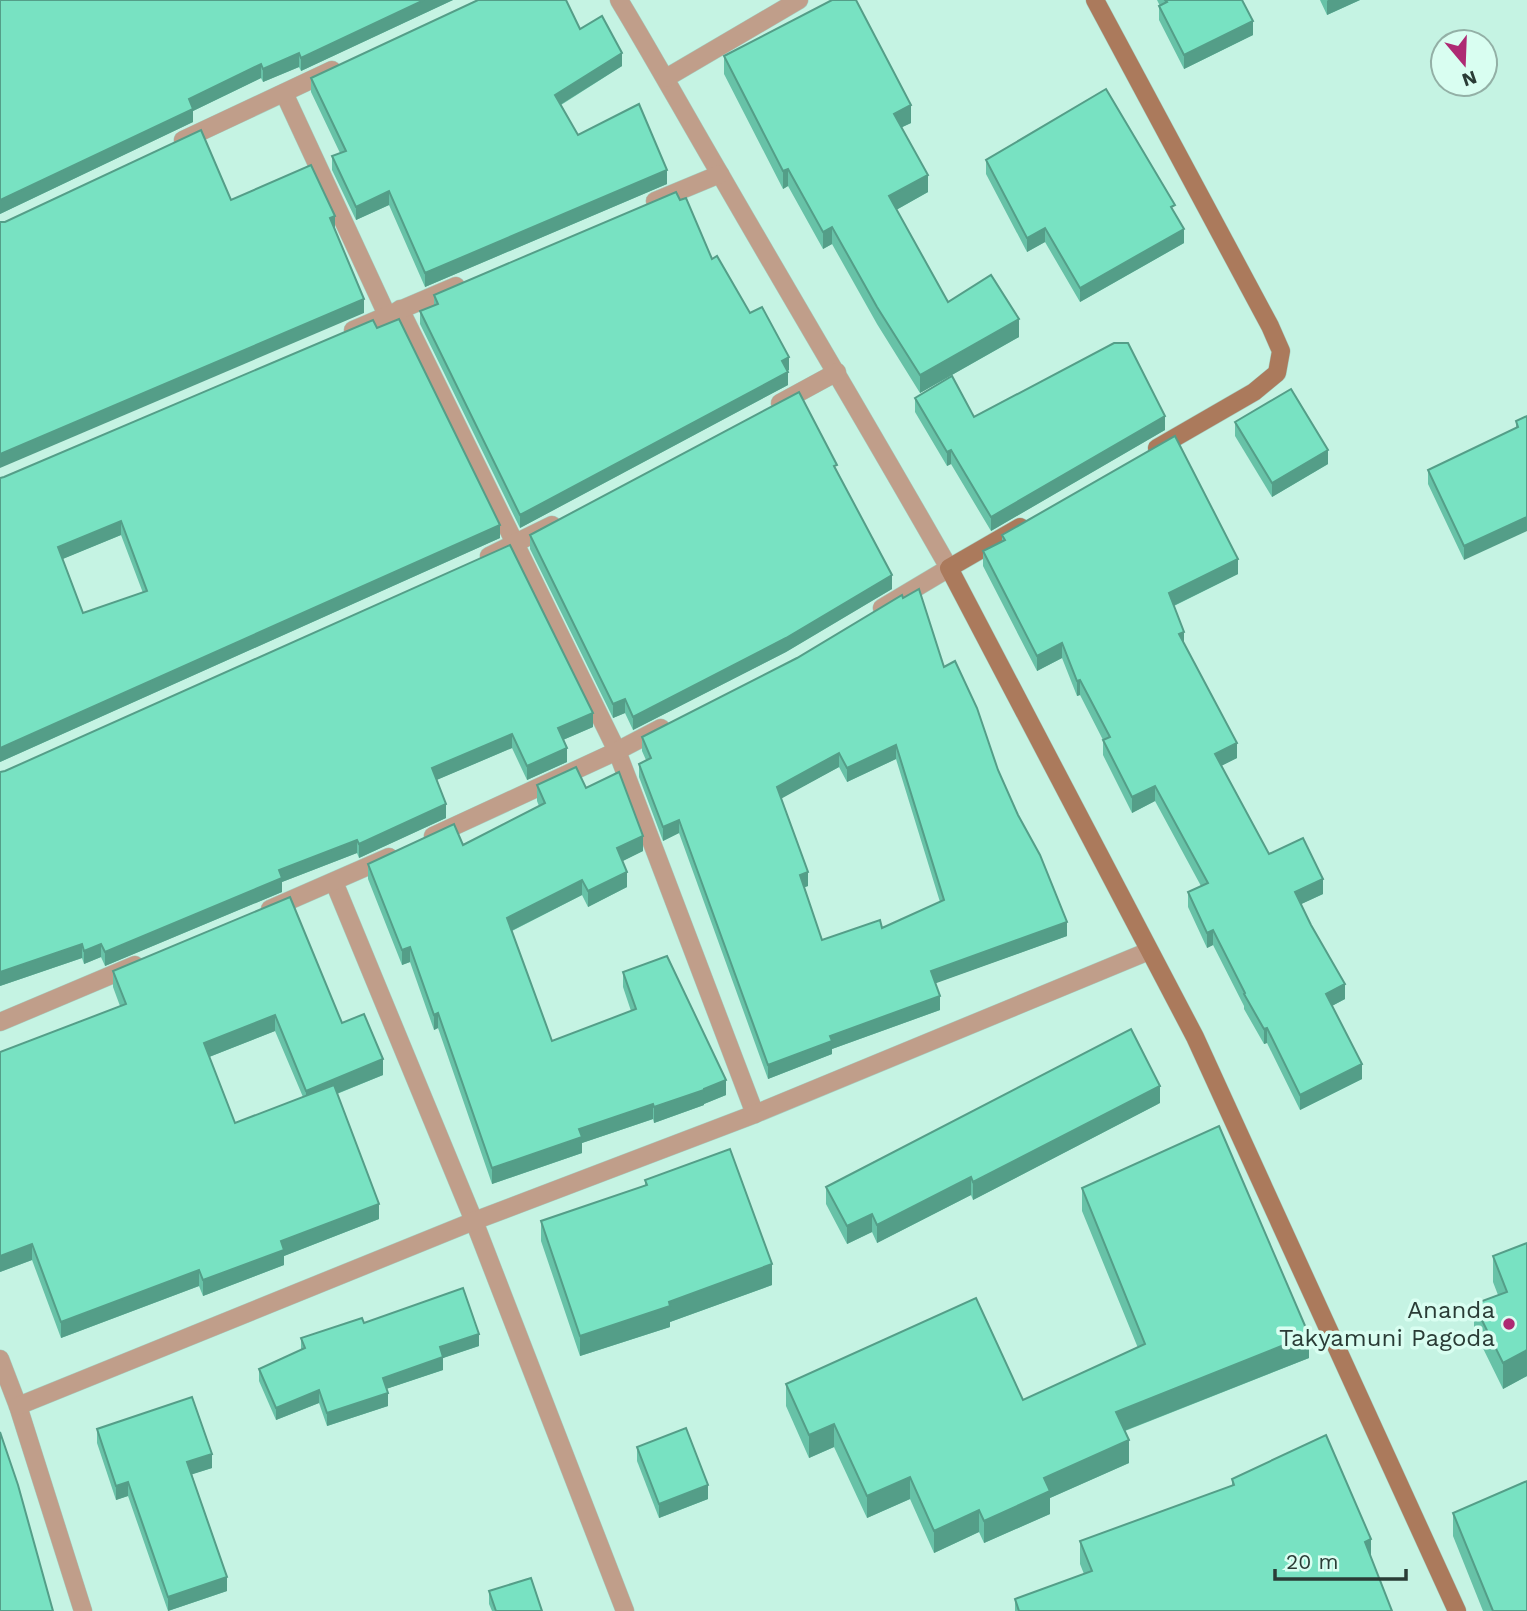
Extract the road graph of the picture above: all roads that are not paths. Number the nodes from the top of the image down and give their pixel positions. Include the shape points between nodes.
1 (619, 0) edge
2 (799, 0) edge
3 (1095, 0) edge
4 (344, 64) edge
5 (666, 78) junction
6 (284, 93) junction
7 (173, 145) edge
8 (720, 174) junction
9 (643, 206) edge
10 (477, 276) edge
11 (394, 312) junction
12 (337, 336) edge
13 (837, 372) junction
14 (765, 410) edge
15 (1137, 460) edge
16 (563, 519) edge
17 (1031, 520) edge
18 (515, 544) junction
19 (478, 561) edge
20 (949, 568) junction
21 (870, 615) edge
22 (679, 719) edge
23 (617, 751) junction
24 (334, 882) junction
25 (257, 914) edge
26 (1149, 951) junction
27 (154, 957) edge
28 (0, 1022) edge
29 (755, 1114) junction
30 (474, 1221) junction
31 (0, 1359) edge
32 (18, 1406) junction
33 (83, 1611) edge
34 (625, 1611) edge
35 (1457, 1611) edge

1 - 5 street
2 - 5 street
3 - 15 main road via 1281,351 1277,373 1254,392
4 - 6 street
5 - 8 street
6 - 7 street
6 - 11 street
8 - 9 street
8 - 13 street
10 - 11 street
11 - 12 street
11 - 18 street
13 - 14 street
13 - 20 street
16 - 18 street
17 - 20 main road
18 - 19 street
18 - 23 street
20 - 21 street
20 - 26 main road
22 - 23 street
23 - 24 street
23 - 29 street
24 - 25 street
24 - 30 street
26 - 29 street
26 - 35 main road via 1195,1037
27 - 28 street
29 - 30 street
30 - 32 street
30 - 34 street
31 - 32 street
32 - 33 street

